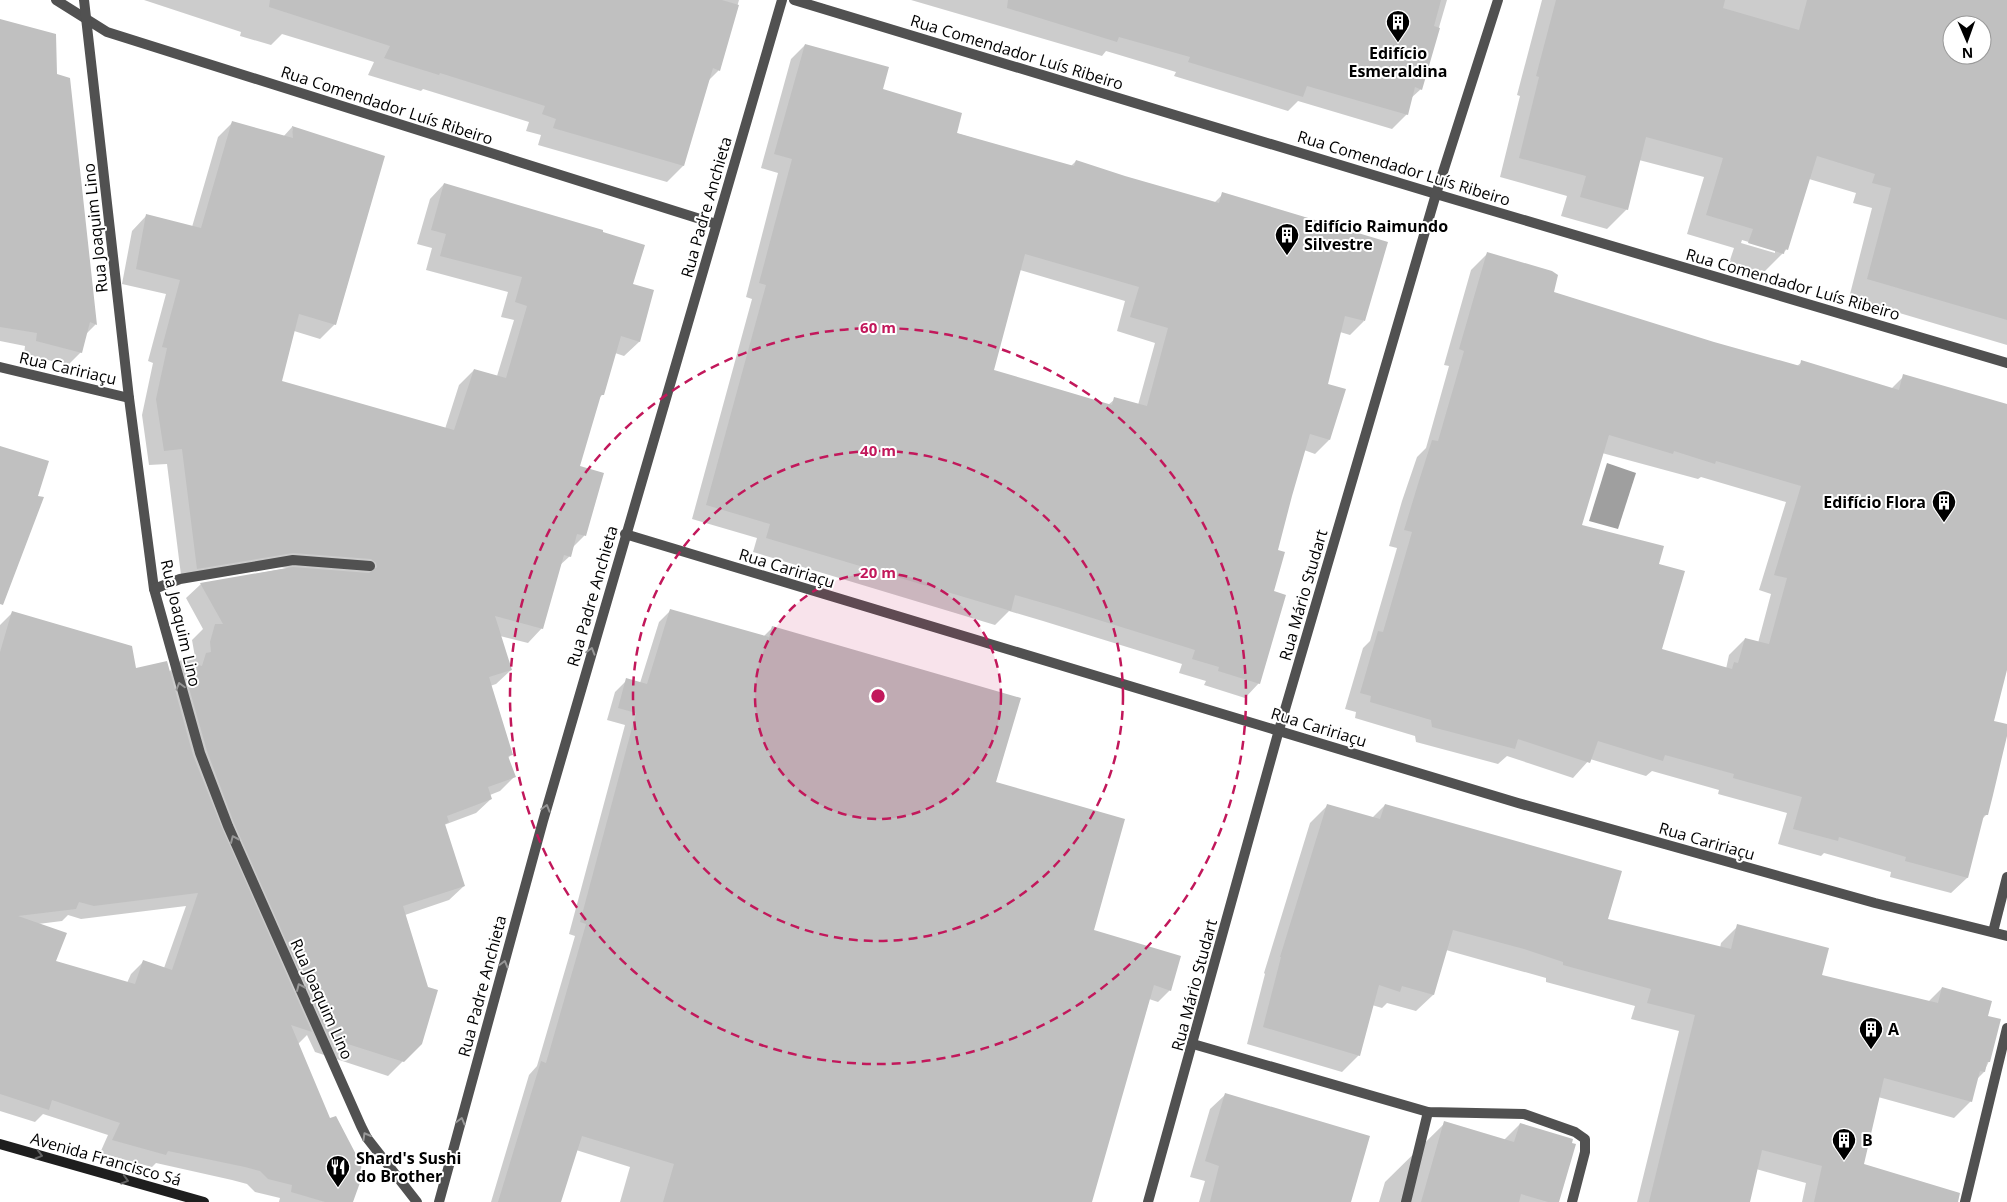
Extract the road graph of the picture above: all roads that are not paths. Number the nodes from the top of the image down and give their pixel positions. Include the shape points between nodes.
1 (56, 0) edge
2 (84, 0) edge
3 (782, 0) edge
4 (794, 0) edge
5 (1498, 0) edge
6 (86, 17) junction
7 (1436, 194) junction
8 (716, 224) junction
9 (2007, 363) edge
10 (0, 367) edge
11 (129, 398) junction
12 (625, 534) junction
13 (370, 566) dead end
14 (154, 589) junction
15 (1279, 730) junction
16 (2007, 877) edge
17 (1992, 932) junction
18 (2007, 936) edge
19 (2007, 1028) edge
20 (1193, 1044) junction
21 (1428, 1112) junction
22 (0, 1144) edge
23 (204, 1202) edge
24 (417, 1202) edge
25 (439, 1202) edge
26 (1148, 1202) edge
27 (1406, 1202) edge
28 (1572, 1202) edge
29 (1964, 1202) edge

1 - 6 street, Rua Comendador Luís Ribeiro
2 - 6 street, Rua Joaquim Lino
3 - 8 street, Rua Padre Anchieta
4 - 7 street, Rua Comendador Luís Ribeiro
5 - 7 street, Rua Mário Studart
6 - 8 street, Rua Comendador Luís Ribeiro via 107,32
6 - 11 street, Rua Joaquim Lino
7 - 9 street, Rua Comendador Luís Ribeiro
7 - 15 street, Rua Mário Studart
8 - 12 street, Rua Padre Anchieta
10 - 11 street, Rua Caririaçu
11 - 14 street, Rua Joaquim Lino
12 - 15 street, Rua Caririaçu
25 -> 12 street, Rua Padre Anchieta via 545,811
13 - 14 street via 293,560 180,579
24 -> 14 street, Rua Joaquim Lino via 367,1138 228,826 200,753
15 - 17 street, Rua Caririaçu via 1518,803 1875,903
15 - 20 street, Rua Mário Studart
16 - 17 street
17 - 18 street, Rua Caririaçu
19 - 29 street
20 - 21 street
20 - 26 street, Rua Mário Studart
21 - 27 street
21 - 28 street via 1524,1114 1575,1132 1584,1139 1585,1152
22 -> 23 main road, Avenida Francisco Sá

